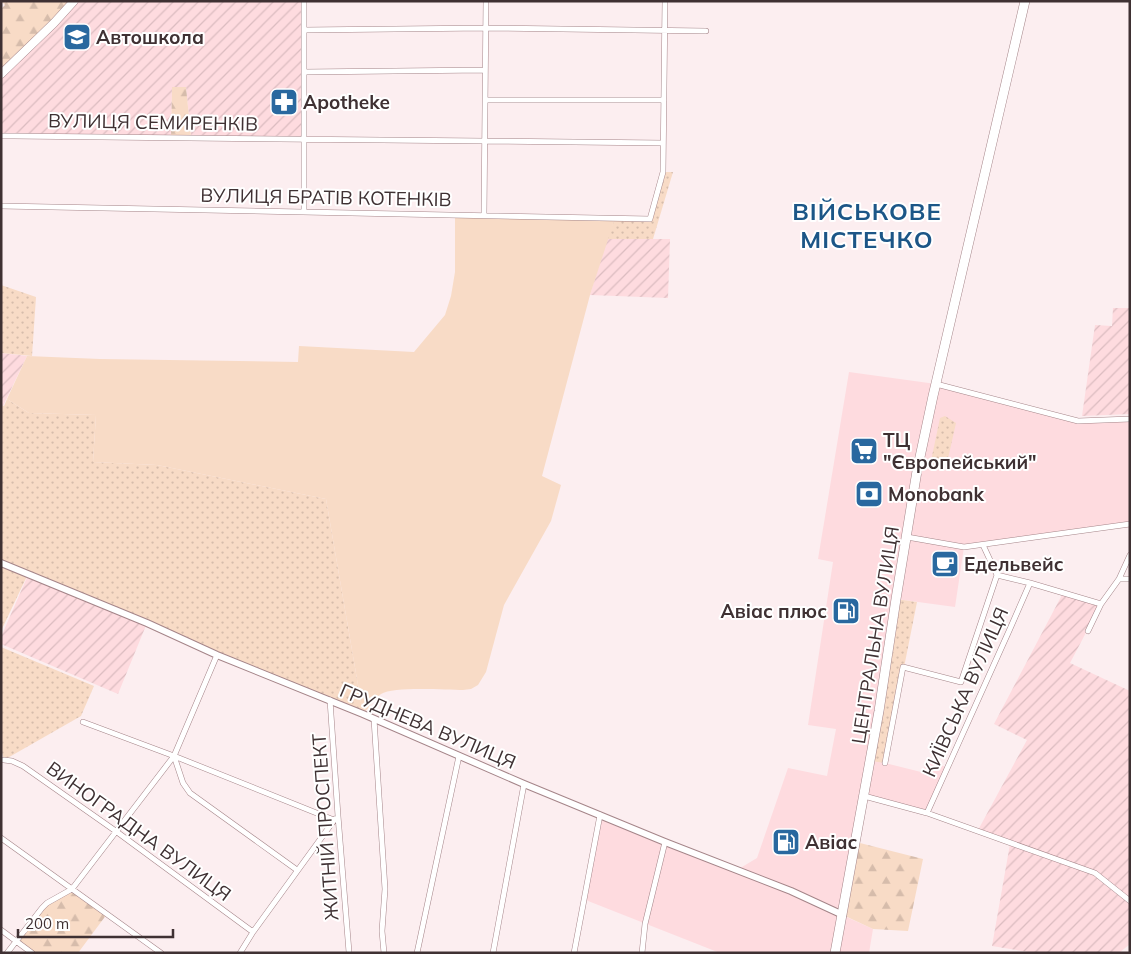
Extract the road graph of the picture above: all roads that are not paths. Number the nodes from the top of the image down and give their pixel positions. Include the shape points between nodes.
1 (74, 1) edge
2 (304, 1) edge
3 (486, 1) edge
4 (665, 1) edge
5 (1025, 1) edge
6 (486, 28) junction
7 (304, 30) junction
8 (664, 30) junction
9 (706, 31) dead end
10 (485, 70) junction
11 (304, 72) junction
12 (1, 74) edge
13 (485, 100) junction
14 (664, 100) junction
15 (1, 136) edge
16 (304, 139) junction
17 (485, 142) junction
18 (663, 143) junction
19 (1, 206) edge
20 (304, 211) junction
21 (484, 214) junction
22 (936, 384) junction
23 (1130, 419) edge
24 (1130, 524) edge
25 (907, 537) junction
26 (983, 545) junction
27 (1130, 555) edge
28 (1, 563) edge
29 (997, 575) junction
30 (1119, 579) junction
31 (1130, 579) edge
32 (1030, 583) junction
33 (1101, 604) junction
34 (1088, 631) dead end
35 (217, 655) junction
36 (330, 700) junction
37 (374, 718) junction
38 (82, 722) dead end
39 (174, 756) junction
40 (459, 756) junction
41 (4, 760) dead end
42 (885, 763) dead end
43 (524, 784) junction
44 (864, 796) junction
45 (926, 814) junction
46 (600, 815) junction
47 (336, 818) junction
48 (117, 832) junction
49 (1, 838) edge
50 (664, 842) junction
51 (298, 870) junction
52 (72, 889) junction
53 (1130, 901) edge
54 (843, 914) junction
55 (1, 930) edge
56 (253, 932) junction
57 (16, 940) junction
58 (350, 952) edge
59 (7, 953) edge
60 (32, 953) edge
61 (161, 953) edge
62 (240, 953) edge
63 (384, 953) edge
64 (417, 953) edge
65 (493, 953) edge
66 (574, 953) edge
67 (642, 953) edge
68 (835, 953) edge

1 - 12 main road
2 - 7 street
3 - 6 street
4 - 8 street
5 - 22 highway, ЦЕНТРАЛЬНА ВУЛИЦЯ
6 - 7 street
6 - 8 street
6 - 10 street
7 - 11 street
8 - 9 street
8 - 14 street
10 - 11 street
10 - 13 street
11 - 16 street
13 - 14 street
13 - 17 street
14 - 18 street
15 - 16 street, ВУЛИЦЯ СЕМИРЕНКІВ
16 - 17 street, ВУЛИЦЯ СЕМИРЕНКІВ
16 - 20 street
17 - 18 street, ВУЛИЦЯ СЕМИРЕНКІВ
17 - 21 street
18 - 21 street, ВУЛИЦЯ БРАТІВ КОТЕНКІВ via 663,172 650,218
19 - 20 street, ВУЛИЦЯ БРАТІВ КОТЕНКІВ
20 - 21 street, ВУЛИЦЯ БРАТІВ КОТЕНКІВ
22 - 23 street via 1078,421
22 - 25 highway, ЦЕНТРАЛЬНА ВУЛИЦЯ
24 - 26 street
25 - 26 street via 964,547
25 - 44 highway, ЦЕНТРАЛЬНА ВУЛИЦЯ
26 - 29 street
27 - 30 street
28 - 35 street, ГРУДНЕВА ВУЛИЦЯ
29 - 32 street
29 - 42 street via 961,682 903,667
30 - 31 street
30 - 33 street
32 - 33 street
32 - 45 street, КИЇВСЬКА ВУЛИЦЯ
33 - 34 street
35 - 36 street, ГРУДНЕВА ВУЛИЦЯ
35 - 39 street
36 - 37 street, ГРУДНЕВА ВУЛИЦЯ
36 - 47 street, ЖИТНІЙ ПРОСПЕКТ
37 - 40 street, ГРУДНЕВА ВУЛИЦЯ
37 - 63 street via 386,889 382,931
38 - 39 street
39 - 47 street
39 - 48 street
39 - 51 street via 190,793
40 - 43 street, ГРУДНЕВА ВУЛИЦЯ
40 - 64 street
41 - 48 street, ВИНОГРАДНА ВУЛИЦЯ via 23,766
43 - 46 street, ГРУДНЕВА ВУЛИЦЯ
43 - 65 street
44 - 45 street
44 - 54 highway, ЦЕНТРАЛЬНА ВУЛИЦЯ
45 - 53 street via 1095,872
46 - 50 street, ГРУДНЕВА ВУЛИЦЯ
46 - 66 street
47 - 51 street
47 - 58 street, ЖИТНІЙ ПРОСПЕКТ
48 - 52 street
48 - 56 street, ВИНОГРАДНА ВУЛИЦЯ
49 - 52 street
50 - 54 street, ГРУДНЕВА ВУЛИЦЯ
50 - 67 street via 645,924
51 - 56 street
52 - 57 street via 47,903
52 - 61 street
54 - 68 highway, ЦЕНТРАЛЬНА ВУЛИЦЯ
55 - 57 street
56 - 62 street
57 - 59 street
57 - 60 street

